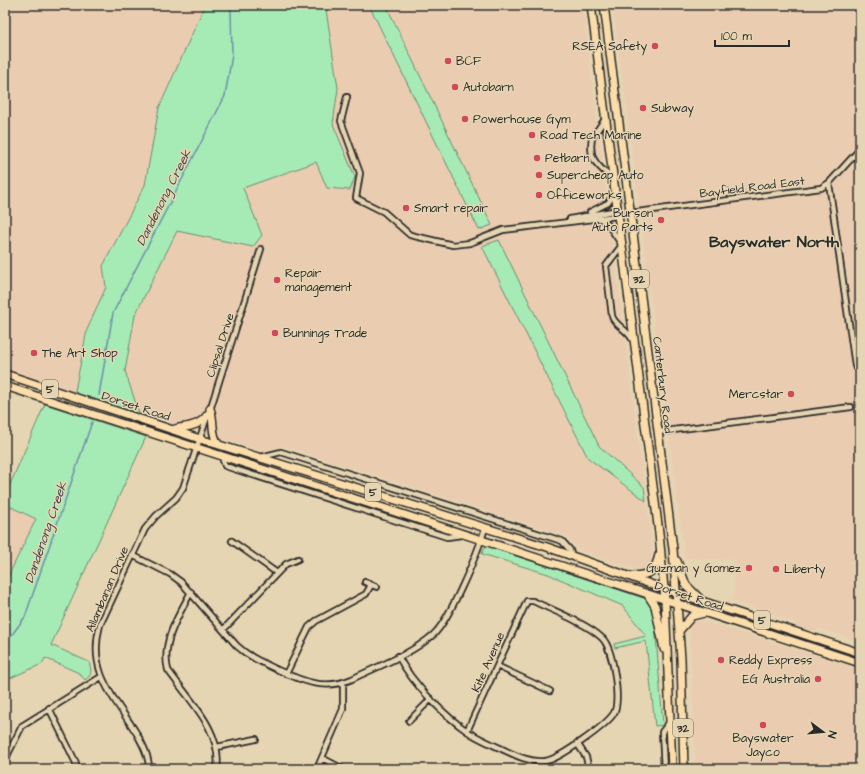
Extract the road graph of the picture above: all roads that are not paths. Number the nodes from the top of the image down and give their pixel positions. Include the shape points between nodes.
1 (591, 5) edge
2 (604, 5) edge
3 (606, 23) junction
4 (594, 28) junction
5 (347, 98) dead end
6 (607, 117) junction
7 (860, 148) edge
8 (614, 180) junction
9 (829, 183) junction
10 (616, 192) junction
11 (618, 213) junction
12 (630, 213) junction
13 (587, 214) junction
14 (600, 218) junction
15 (569, 220) junction
16 (622, 245) junction
17 (261, 250) dead end
18 (636, 348) junction
19 (649, 361) junction
20 (638, 363) junction
21 (860, 371) edge
22 (5, 374) edge
23 (5, 386) edge
24 (851, 408) dead end
25 (209, 412) junction
26 (172, 429) junction
27 (658, 432) junction
28 (200, 439) junction
29 (218, 444) junction
30 (197, 447) junction
31 (261, 457) junction
32 (400, 490) junction
33 (408, 503) junction
34 (485, 528) junction
35 (482, 539) junction
36 (232, 541) dead end
37 (673, 549) junction
38 (660, 552) junction
39 (132, 555) junction
40 (571, 555) junction
41 (298, 559) dead end
42 (277, 573) junction
43 (629, 576) junction
44 (365, 582) dead end
45 (371, 585) junction
46 (377, 587) dead end
47 (664, 588) junction
48 (191, 592) junction
49 (677, 592) junction
50 (648, 595) junction
51 (700, 599) junction
52 (665, 600) junction
53 (678, 604) junction
54 (704, 613) junction
55 (223, 630) junction
56 (679, 631) junction
57 (860, 653) edge
58 (398, 656) junction
59 (860, 662) edge
60 (497, 666) junction
61 (669, 671) junction
62 (286, 674) junction
63 (101, 677) junction
64 (343, 683) junction
65 (550, 691) dead end
66 (431, 698) junction
67 (49, 708) junction
68 (409, 721) dead end
69 (670, 721) junction
70 (467, 731) junction
71 (256, 739) dead end
72 (578, 743) junction
73 (217, 747) junction
74 (322, 758) junction
75 (5, 760) edge
76 (76, 769) edge
77 (149, 769) edge
78 (217, 769) edge
79 (317, 769) edge
80 (343, 769) edge
81 (589, 769) edge
82 (664, 769) edge
83 (672, 769) edge
84 (684, 769) edge

1 - 4 main road, Canterbury Road / 32
2 - 3 main road, Canterbury Road / 32
3 - 4 main road
3 - 12 main road, Canterbury Road / 32
4 - 6 main road, Canterbury Road / 32
5 - 15 street via 341,121 360,173 356,198 384,212 410,235 459,245 503,230
6 - 8 main road, Canterbury Road / 32
6 - 8 street via 593,135 591,142 595,163
7 - 9 street, Bayfield Road East
8 - 10 main road, Canterbury Road / 32
9 - 12 street, Bayfield Road East via 807,191
9 - 21 street via 855,366
10 - 11 main road, Canterbury Road / 32
10 - 13 street via 608,203
11 - 12 main road
11 - 13 street
11 - 14 street
11 - 16 main road, Canterbury Road / 32
12 - 19 main road, Canterbury Road / 32
13 - 15 street
14 - 15 street
14 - 16 street
16 - 18 main road, Canterbury Road / 32
16 - 18 street via 606,266 611,313 614,321 629,334
17 - 25 street, Clipsal Drive
18 - 20 main road, Canterbury Road / 32
19 - 20 main road
19 - 27 main road, Canterbury Road / 32
20 - 38 main road, Canterbury Road / 32
22 - 26 main road, Dorset Road / 5
23 - 30 main road, Dorset Road / 5
24 - 27 street
25 - 26 main road via 194,426
25 - 28 street, Clipsal Drive
25 - 29 main road via 212,413 212,433
26 - 28 main road, Dorset Road / 5
27 - 37 main road, Canterbury Road / 32
28 - 29 main road, Dorset Road / 5
28 - 30 street, Clipsal Drive
29 - 31 main road, Dorset Road / 5
30 - 35 main road, Dorset Road / 5
30 - 39 street, Allambanan Drive via 183,488 150,522
31 - 32 street via 282,452
31 - 33 main road, Dorset Road / 5
32 - 33 street
32 - 40 street via 562,541
33 - 34 main road, Dorset Road / 5
34 - 35 street
34 - 40 main road, Dorset Road / 5
35 - 50 main road, Dorset Road / 5
35 - 58 street via 444,622 427,640
36 - 42 street
37 - 49 main road, Canterbury Road / 32
37 - 51 main road via 686,585
38 - 43 main road via 657,563 647,575
38 - 47 main road, Canterbury Road / 32
39 - 48 street via 170,574
39 - 63 street, Allambanan Drive via 100,625 96,657
40 - 43 main road, Dorset Road / 5
41 - 42 street
42 - 55 street
43 - 47 main road, Dorset Road / 5
44 - 45 street
45 - 46 street
45 - 62 street via 366,594 309,627
47 - 49 main road, Dorset Road / 5
47 - 52 main road, Canterbury Road / 32
48 - 55 street
48 - 73 street via 171,633 165,659 168,670 213,733
49 - 51 main road, Dorset Road / 5
49 - 53 main road, Canterbury Road / 32
50 - 52 main road, Dorset Road / 5
50 - 61 main road via 655,606
51 - 57 main road, Dorset Road / 5
52 - 53 main road, Dorset Road / 5
52 - 61 main road, Canterbury Road / 32
53 - 54 main road, Dorset Road / 5
53 - 56 main road, Canterbury Road / 32
54 - 56 main road via 692,616
54 - 59 main road, Dorset Road / 5
55 - 62 street via 248,655
56 - 84 main road, Canterbury Road / 32
58 - 64 street
58 - 66 street via 409,675
60 - 65 street
60 - 70 street, Kite Avenue
60 - 72 street, Kite Avenue via 527,602 533,601 602,637 609,649 614,674 616,708 604,724
61 - 69 main road, Canterbury Road / 32
62 - 64 street via 307,683
63 - 67 street
63 - 77 street, Allambanan Drive via 141,742
64 - 74 street via 343,708
66 - 68 street
66 - 70 street
67 - 75 street via 22,726
67 - 76 street via 76,763
69 - 82 street, Canterbury Road via 662,732
69 - 83 main road, Canterbury Road / 32
70 - 72 street via 514,754 539,762 552,760
71 - 73 street
72 - 81 street
73 - 78 street
74 - 79 street
74 - 80 street

